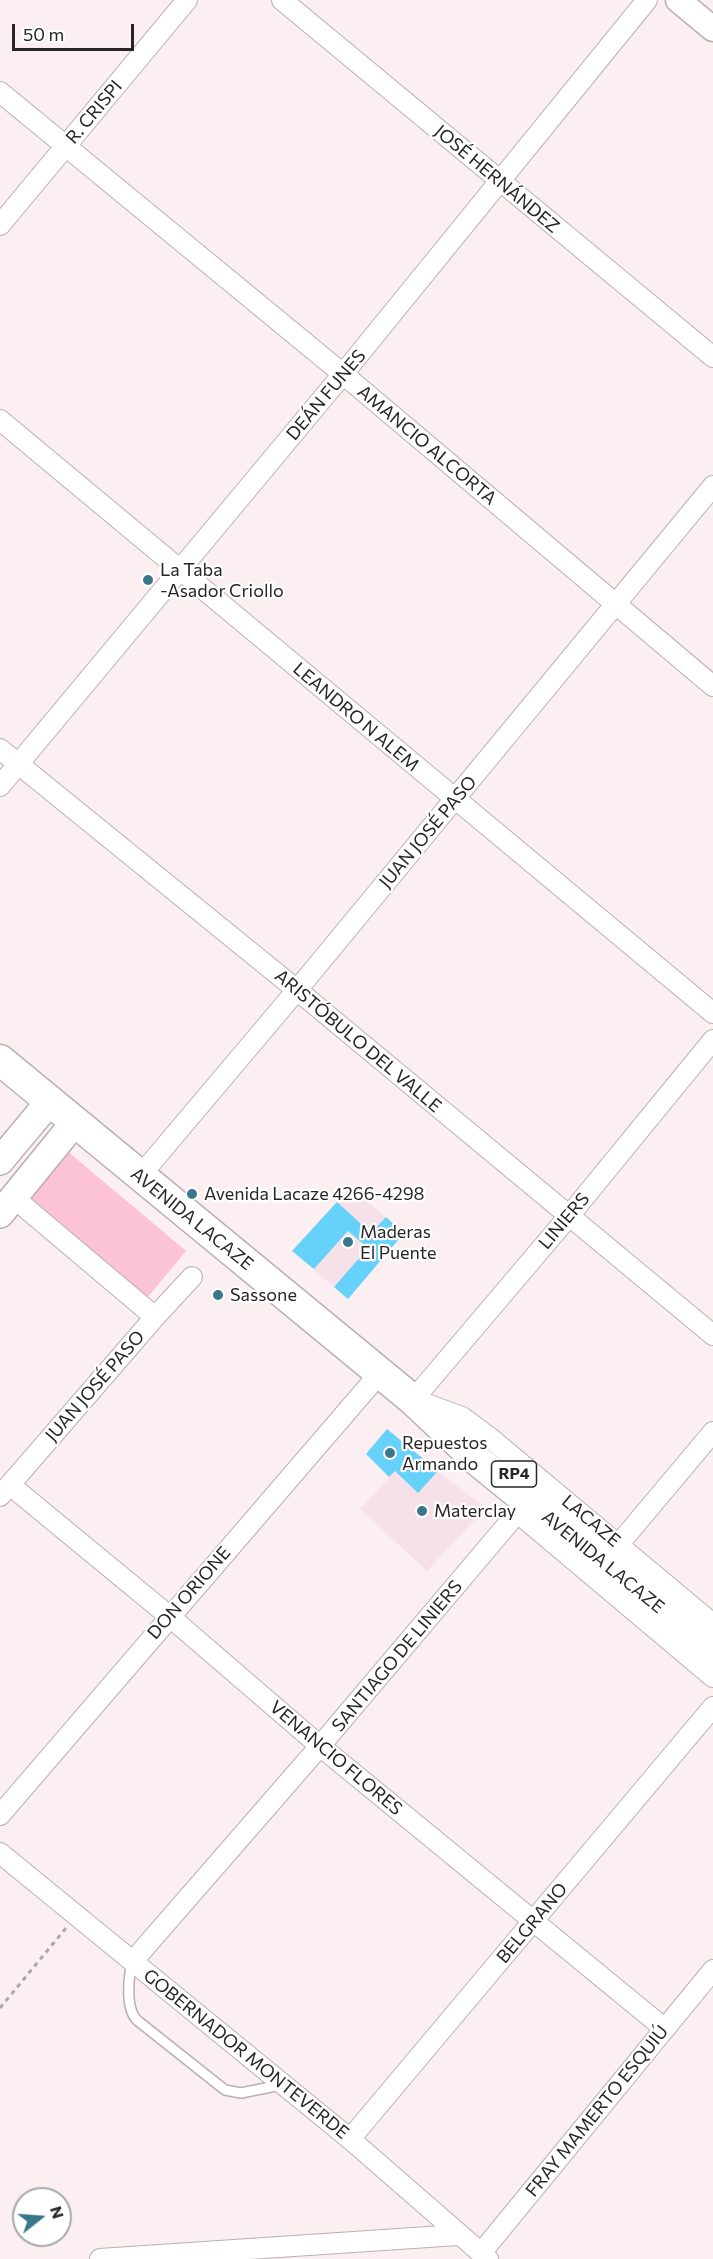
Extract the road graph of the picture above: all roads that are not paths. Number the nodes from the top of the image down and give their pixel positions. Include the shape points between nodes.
1 (187, 0) edge
2 (282, 0) edge
3 (647, 0) edge
4 (678, 0) edge
5 (713, 29) edge
6 (0, 92) edge
7 (66, 145) junction
8 (499, 182) junction
9 (0, 225) edge
10 (713, 357) edge
11 (343, 374) junction
12 (0, 420) edge
13 (713, 486) edge
14 (180, 571) junction
15 (616, 604) junction
16 (713, 686) edge
17 (0, 749) edge
18 (18, 764) junction
19 (0, 786) edge
20 (455, 799) junction
21 (297, 990) junction
22 (713, 1013) edge
23 (713, 1041) edge
24 (0, 1060) edge
25 (50, 1101) junction
26 (75, 1122) junction
27 (0, 1161) edge
28 (140, 1176) junction
29 (7, 1206) edge
30 (569, 1216) junction
31 (192, 1277) dead end
32 (155, 1317) junction
33 (713, 1335) edge
34 (380, 1373) junction
35 (413, 1400) junction
36 (713, 1432) edge
37 (5, 1491) edge
38 (518, 1512) junction
39 (611, 1553) junction
40 (169, 1616) junction
41 (713, 1624) edge
42 (713, 1639) edge
43 (713, 1652) edge
44 (713, 1677) edge
45 (713, 1707) edge
46 (320, 1746) junction
47 (0, 1815) edge
48 (0, 1853) edge
49 (535, 1921) junction
50 (133, 1961) junction
51 (713, 1970) edge
52 (665, 2029) junction
53 (284, 2084) junction
54 (350, 2139) junction
55 (458, 2235) junction
56 (485, 2256) edge
57 (174, 2257) edge
58 (100, 2259) edge

1 - 7 street, R. CRISPI
2 - 8 street, JOSÉ HERNÁNDEZ
3 - 8 street, DEÁN FUNES
4 - 5 street
6 - 7 street, AMANCIO ALCORTA
7 - 9 street, R. CRISPI
7 - 11 street, AMANCIO ALCORTA
8 - 10 street, JOSÉ HERNÁNDEZ
8 - 11 street, DEÁN FUNES
11 - 14 street, DEÁN FUNES
11 - 15 street, AMANCIO ALCORTA
12 - 14 street, LEANDRO N ALEM
13 - 15 street, JUAN JOSÉ PASO
14 - 18 street, DEÁN FUNES
14 - 20 street, LEANDRO N ALEM
15 - 16 street, AMANCIO ALCORTA
15 - 20 street, JUAN JOSÉ PASO
17 - 18 street, ARISTÓBULO DEL VALLE
18 - 19 street, DEÁN FUNES
18 - 21 street, ARISTÓBULO DEL VALLE
20 - 21 street, JUAN JOSÉ PASO
20 - 22 street, LEANDRO N ALEM
21 - 28 street, JUAN JOSÉ PASO
21 - 30 street, ARISTÓBULO DEL VALLE
23 - 30 street, LINIERS
24 - 25 main road, AVENIDA LACAZE / RP4
25 - 26 main road, AVENIDA LACAZE / RP4
25 - 27 main road
26 - 28 main road, AVENIDA LACAZE / RP4
26 - 29 main road
28 - 34 main road, AVENIDA LACAZE / RP4
29 - 32 street
30 - 33 street, ARISTÓBULO DEL VALLE
30 - 35 street, LINIERS
31 - 32 street, JUAN JOSÉ PASO
32 - 37 street, JUAN JOSÉ PASO
34 - 35 main road, AVENIDA LACAZE / RP4
34 - 40 street, DON ORIONE
35 - 38 street via 457,1461
35 - 39 main road, AVENIDA LACAZE / RP4 via 478,1461
36 - 39 street
37 - 40 street, VENANCIO FLORES
38 - 44 street
38 - 46 street, SANTIAGO DE LINIERS
39 - 41 street, LACAZE
39 - 42 main road, AVENIDA LACAZE / RP4
39 - 43 main road, AVENIDA LACAZE / RP4
40 - 46 street, VENANCIO FLORES
40 - 47 street, DON ORIONE
45 - 49 street, BELGRANO
46 - 49 street, VENANCIO FLORES
46 - 50 street, SANTIAGO DE LINIERS
48 - 50 street, GOBERNADOR MONTEVERDE
49 - 52 street, VENANCIO FLORES
49 - 54 street, BELGRANO
50 - 53 street, GOBERNADOR MONTEVERDE
50 - 53 lane via 128,1975 131,2011 138,2021 225,2090 241,2093
51 - 52 street, FRAY MAMERTO ESQUIÚ
52 - 56 street, FRAY MAMERTO ESQUIÚ
53 - 54 street, GOBERNADOR MONTEVERDE
54 - 55 street, GOBERNADOR MONTEVERDE
55 - 56 street, GOBERNADOR MONTEVERDE
55 - 57 street
57 - 58 street

